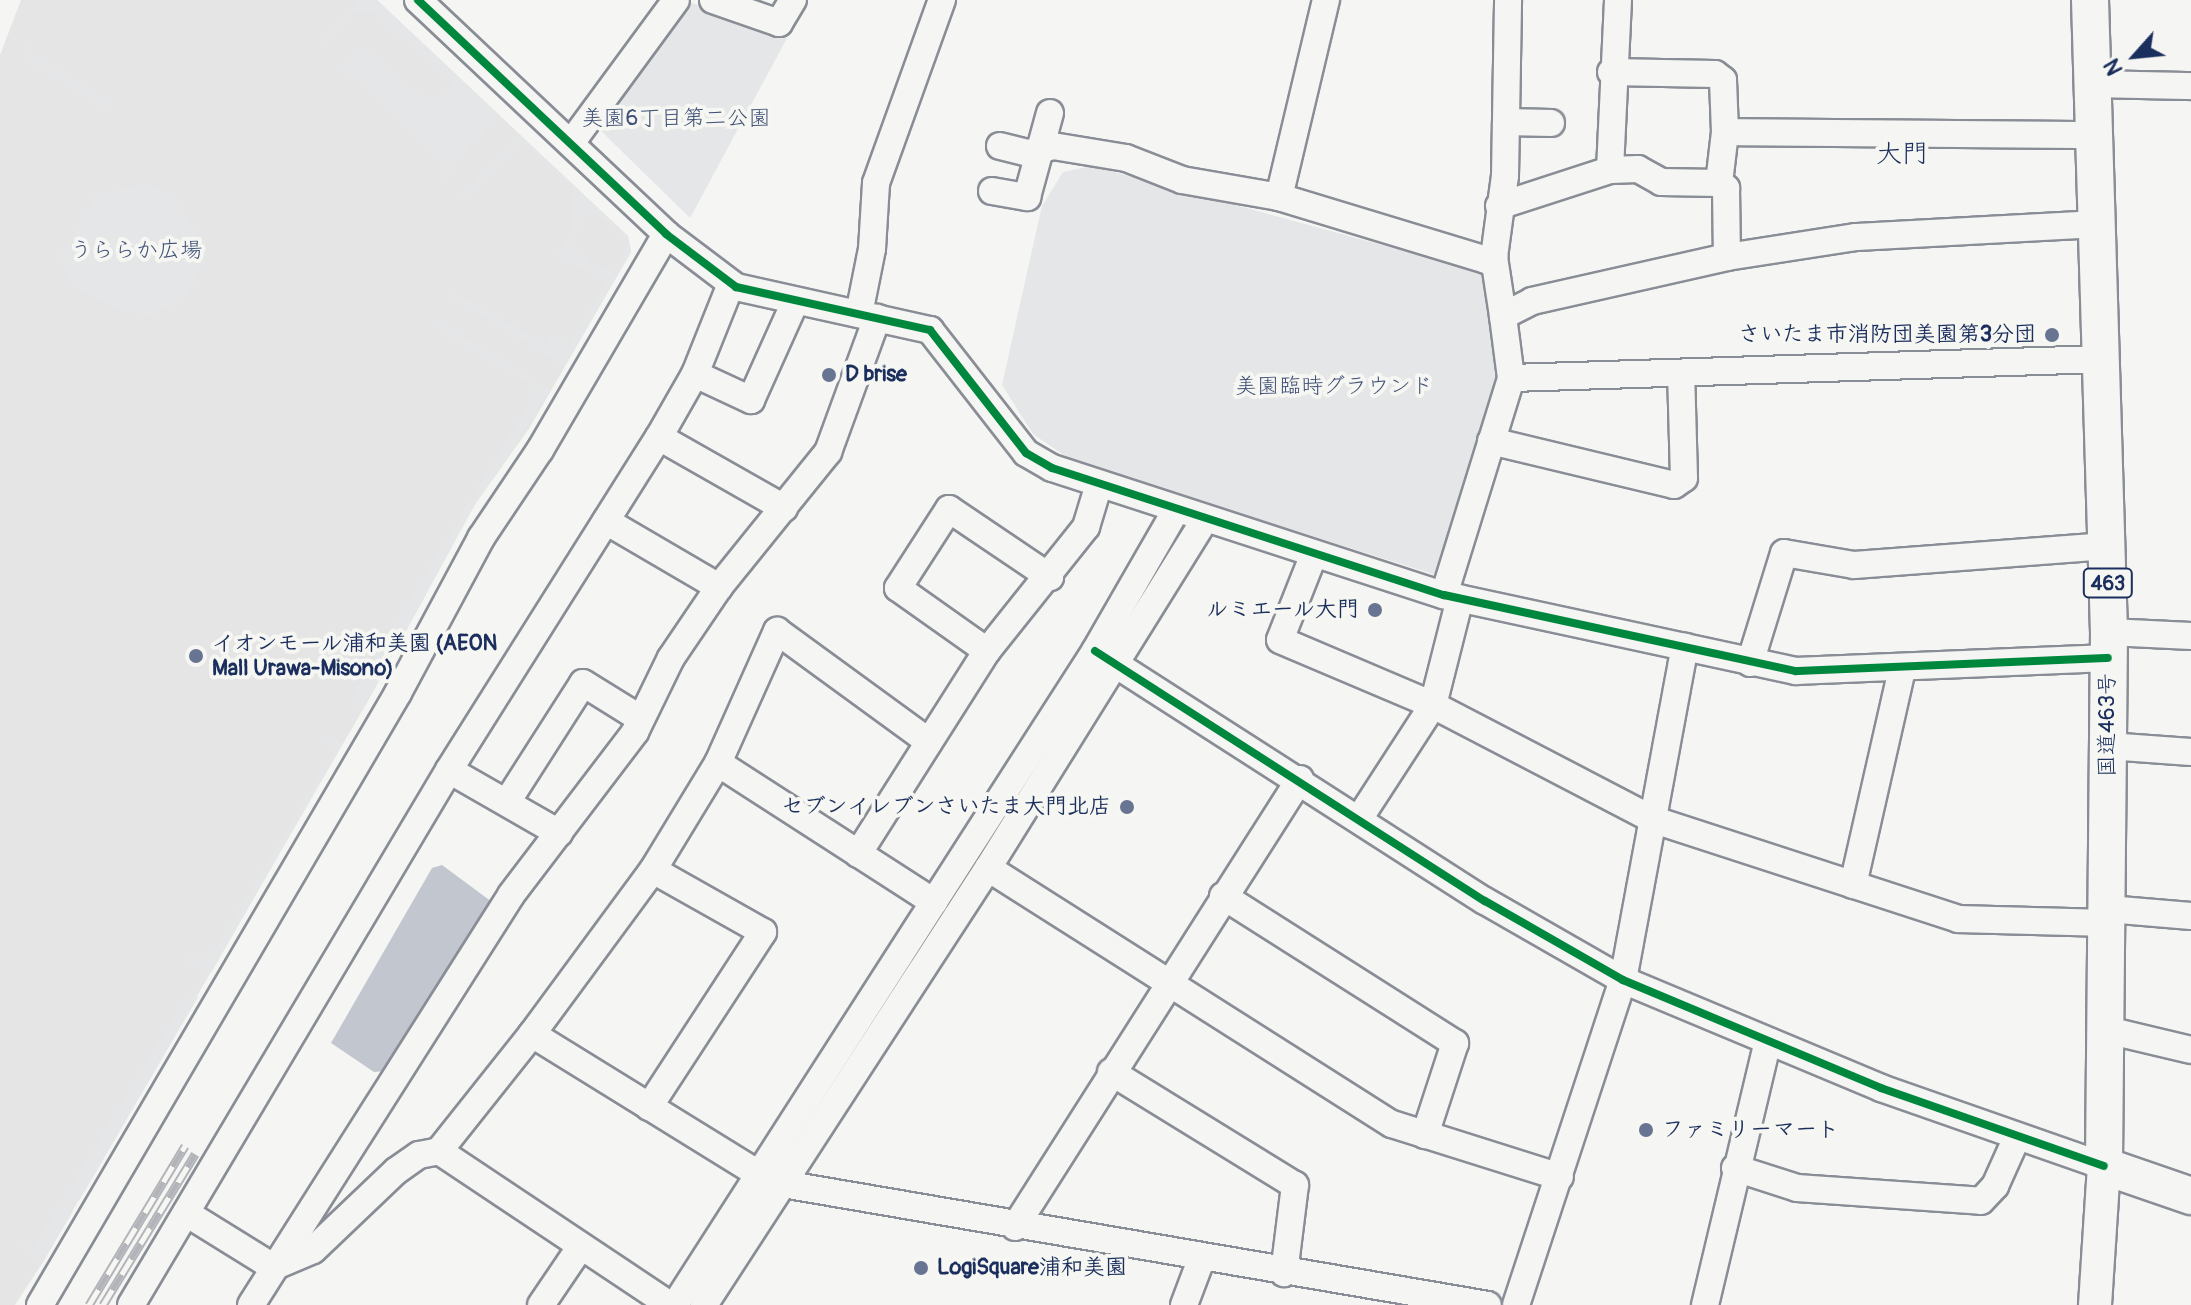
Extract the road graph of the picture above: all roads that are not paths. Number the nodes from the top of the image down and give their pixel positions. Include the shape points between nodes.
1 (418, 0) edge
2 (676, 0) edge
3 (713, 0) edge
4 (793, 0) edge
5 (942, 0) edge
6 (1326, 0) edge
7 (1508, 0) edge
8 (1618, 0) edge
9 (2090, 0) edge
10 (1611, 72) junction
11 (2094, 84) junction
12 (2191, 86) edge
13 (1050, 113) dead end
14 (1506, 122) junction
15 (1551, 123) dead end
16 (1725, 132) junction
17 (2096, 135) junction
18 (571, 143) junction
19 (1000, 146) dead end
20 (1040, 150) junction
21 (1610, 170) junction
22 (1719, 183) junction
23 (992, 191) dead end
24 (1279, 197) junction
25 (1499, 206) junction
26 (2099, 224) junction
27 (666, 234) junction
28 (1494, 257) junction
29 (1727, 257) junction
30 (731, 284) junction
31 (795, 302) junction
32 (868, 316) junction
33 (1503, 316) junction
34 (2104, 359) junction
35 (1681, 373) junction
36 (695, 374) junction
37 (1511, 378) junction
38 (659, 437) junction
39 (1491, 441) junction
40 (1099, 484) junction
41 (784, 508) junction
42 (1176, 510) junction
43 (1205, 520) junction
44 (606, 521) junction
45 (2107, 546) junction
46 (1314, 554) junction
47 (1050, 577) junction
48 (719, 587) junction
49 (1452, 597) junction
50 (2191, 636) edge
51 (2109, 645) junction
52 (1685, 647) junction
53 (987, 651) junction
54 (1104, 657) junction
55 (1750, 663) junction
56 (1902, 669) junction
57 (1433, 705) junction
58 (641, 719) junction
59 (929, 742) junction
60 (2108, 746) junction
61 (2191, 752) edge
62 (718, 763) junction
63 (449, 770) junction
64 (1300, 779) junction
65 (507, 802) junction
66 (1359, 819) junction
67 (1654, 820) junction
68 (559, 833) junction
69 (858, 854) junction
70 (988, 868) junction
71 (653, 870) junction
72 (1853, 885) junction
73 (1223, 896) junction
74 (934, 902) junction
75 (2108, 916) junction
76 (2191, 916) edge
77 (1623, 980) junction
78 (1166, 984) junction
79 (2107, 1030) junction
80 (532, 1034) junction
81 (1767, 1044) junction
82 (2191, 1050) edge
83 (1111, 1072) junction
84 (649, 1107) junction
85 (1425, 1135) junction
86 (2017, 1137) junction
87 (439, 1151) junction
88 (2104, 1166) junction
89 (1735, 1168) junction
90 (1560, 1177) junction
91 (771, 1179) junction
92 (2191, 1196) edge
93 (186, 1213) junction
94 (1015, 1227) junction
95 (581, 1246) junction
96 (1201, 1260) junction
97 (273, 1267) junction
98 (1284, 1273) junction
99 (40, 1305) edge
100 (131, 1305) edge
101 (251, 1305) edge
102 (541, 1305) edge
103 (672, 1305) edge
104 (704, 1305) edge
105 (1184, 1305) edge
106 (1488, 1305) edge
107 (1516, 1305) edge
108 (1705, 1305) edge
109 (2095, 1305) edge

1 - 18 street
2 - 18 street
3 - 4 street via 779,23
5 - 32 street via 876,183
6 - 24 street
7 - 14 street
8 - 10 street
9 - 11 highway, 国道463号 / 463
10 - 16 street via 1715,74 1723,80
10 - 21 street
11 - 12 street
11 - 17 highway, 国道463号 / 463
13 - 20 street
14 - 15 street
14 - 25 street
16 - 17 street
16 - 22 street
17 - 26 highway, 国道463号 / 463
18 - 27 street
19 - 20 street via 1029,153
20 - 23 street via 1027,197
20 - 24 street via 1053,146 1126,158 1182,180
21 - 22 street via 1638,169 1661,182
21 - 25 street
22 - 29 street via 1726,188
24 - 28 street via 1486,260
25 - 28 street
26 - 29 street via 1883,234
26 - 34 highway, 国道463号 / 463
27 - 30 street
27 - 99 street via 540,450 481,538 398,693
28 - 33 street
29 - 33 street via 1532,301
30 - 31 street
30 - 36 street
31 - 32 street
31 - 36 street via 751,400
32 - 40 street via 930,330 1026,453
32 - 41 street via 828,452
33 - 37 street
34 - 35 street
34 - 45 highway, 国道463号 / 463
35 - 37 street
35 - 39 street via 1684,478 1674,485
36 - 38 street
37 - 39 street
38 - 41 street
38 - 44 street
39 - 49 street
40 - 42 street
40 - 47 street via 1086,527
41 - 48 street
42 - 43 street
42 - 54 street
43 - 46 street
43 - 54 street
44 - 48 street
44 - 63 street
45 - 51 highway, 国道463号 / 463
45 - 55 street via 1854,565 1784,553
46 - 49 street
46 - 57 street via 1280,640
47 - 53 street
47 - 53 street via 949,509 898,588
48 - 58 street via 671,658
49 - 52 street
49 - 57 street
50 - 51 street
51 - 56 street
51 - 60 highway, 国道463号 / 463
52 - 55 street
52 - 67 street
53 - 59 street
54 - 64 street
54 - 70 street
54 - 74 street
55 - 56 street via 1796,671
56 - 72 street
57 - 66 street
57 - 67 street
58 - 65 street via 583,683
58 - 68 street
59 - 62 street via 777,631
59 - 69 street
60 - 61 street
60 - 75 highway, 国道463号 / 463
62 - 69 street
62 - 71 street
63 - 65 street
63 - 93 street
64 - 66 street
64 - 73 street
65 - 68 street
66 - 77 street
67 - 72 street
67 - 77 street
68 - 97 street via 507,902
69 - 74 street
70 - 78 street
70 - 91 street
71 - 80 street
71 - 84 street via 763,932
72 - 75 street via 1958,919
73 - 78 street
73 - 85 street via 1455,1043
74 - 91 street
75 - 76 street
75 - 79 highway, 国道463号 / 463
77 - 81 street
77 - 90 street
78 - 83 street
78 - 85 street via 1392,1124
79 - 82 street
79 - 88 highway, 国道463号 / 463
80 - 84 street
80 - 87 street
81 - 86 street
81 - 89 street
83 - 94 street
83 - 98 street via 1295,1185
84 - 91 street
85 - 90 street
86 - 88 street
86 - 89 street via 1995,1186 1981,1201 1797,1188
87 - 95 street
87 - 97 street via 419,1155 396,1171 313,1250
88 - 92 highway
88 - 109 main road
89 - 108 street
90 - 107 street
91 - 94 street
91 - 103 street
91 - 104 street
93 - 97 street
93 - 100 street
94 - 96 street
95 - 102 street
95 - 103 street
96 - 98 street
96 - 105 street
97 - 101 street
98 - 106 street

